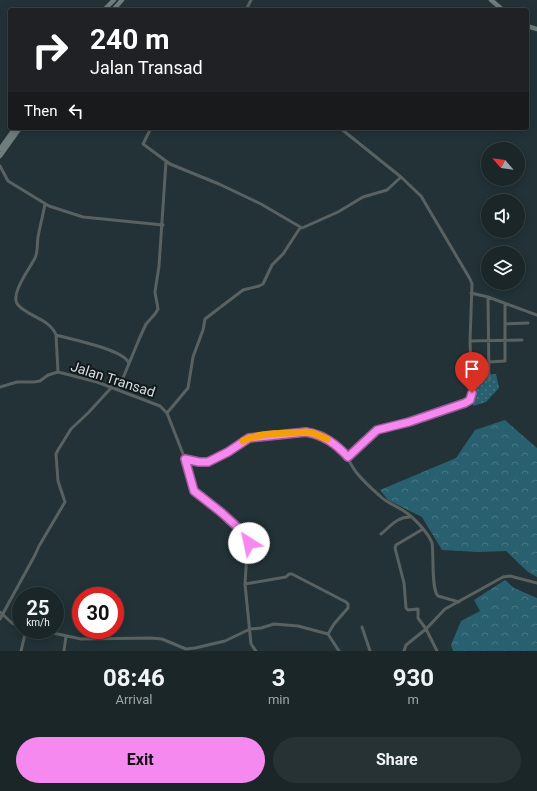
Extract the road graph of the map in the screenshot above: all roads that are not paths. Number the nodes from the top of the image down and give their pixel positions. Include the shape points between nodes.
1 (114, 0) edge
2 (122, 0) edge
3 (491, 0) edge
4 (106, 8) edge
5 (115, 8) edge
6 (501, 8) edge
7 (14, 130) edge
8 (19, 130) edge
9 (150, 130) edge
10 (342, 130) edge
11 (0, 149) edge
12 (0, 156) edge
13 (166, 162) junction
14 (0, 166) edge
15 (401, 177) junction
16 (45, 204) junction
17 (163, 225) junction
18 (300, 228) junction
19 (471, 292) junction
20 (488, 297) junction
21 (505, 304) junction
22 (537, 315) edge
23 (528, 323) dead end
24 (505, 324) junction
25 (56, 335) junction
26 (522, 340) dead end
27 (470, 341) junction
28 (488, 341) junction
29 (505, 341) junction
30 (489, 362) junction
31 (129, 364) junction
32 (58, 372) junction
33 (489, 380) dead end
34 (0, 387) edge
35 (112, 387) junction
36 (118, 390) junction
37 (167, 413) junction
38 (348, 457) junction
39 (185, 459) junction
40 (411, 517) junction
41 (423, 529) junction
42 (381, 534) dead end
43 (537, 583) edge
44 (245, 584) junction
45 (446, 599) junction
46 (459, 602) junction
47 (445, 609) junction
48 (1, 613) edge
49 (0, 619) edge
50 (12, 623) edge
51 (362, 626) dead end
52 (250, 629) junction
53 (426, 629) junction
54 (328, 634) junction
55 (66, 636) joint
56 (24, 639) edge
57 (21, 651) edge
58 (64, 651) edge
59 (256, 651) edge
60 (339, 651) edge
61 (370, 651) edge
62 (404, 651) edge
63 (437, 651) edge

1 - 4 street
2 - 5 street
3 - 6 street
7 - 11 street
8 - 12 street
9 - 13 street via 143,144
10 - 15 street
13 - 17 street
13 - 18 street via 261,204
14 - 16 street via 8,181
15 - 18 street via 387,190 363,197 338,212
15 - 19 street via 424,200 470,279
16 - 17 street via 83,217
16 - 25 street via 36,256 25,274 16,300 25,311 51,325
17 - 31 street via 155,292 158,309 146,324
18 - 37 street via 283,254 272,265 263,284 243,290 206,319 193,357 189,386
19 - 20 street
19 - 27 street
20 - 21 street
20 - 28 street
21 - 22 street
21 - 24 street
23 - 24 street
24 - 29 street
25 - 31 street via 114,351 126,358
25 - 32 street
26 - 29 street
27 - 28 street
27 - 38 street via 470,400 409,422 377,430
28 - 29 street
28 - 30 street
29 - 30 street via 504,362
30 - 33 street
31 - 36 street
32 - 34 street, Jalan Transad via 40,381 17,382
32 - 35 street, Jalan Transad
35 - 36 street, Jalan Transad
35 - 48 street via 71,429 56,454 57,479 65,502
36 - 37 street, Jalan Transad via 160,406
37 - 39 street, Jalan Transad
38 - 39 street via 329,440 306,432 249,438 208,462
38 - 40 street via 364,481 384,500
39 - 44 street, Jalan Transad via 194,491 248,537
40 - 41 street
40 - 42 street via 402,517
41 - 45 street via 432,543 434,590 438,596
41 - 53 street via 395,548 404,583 406,608 417,609 418,618
43 - 46 street via 510,576
44 - 52 street
44 - 54 street via 292,574 346,602 348,608
45 - 46 street
45 - 47 street
46 - 47 street
47 - 53 street
48 - 49 street
48 - 50 street
51 - 61 street
52 - 54 street via 274,624
52 - 55 street via 225,641 186,649 162,639 81,639
52 - 59 street via 251,644
53 - 62 street via 406,645
53 - 63 street
54 - 60 street
55 - 58 street
56 - 57 street

